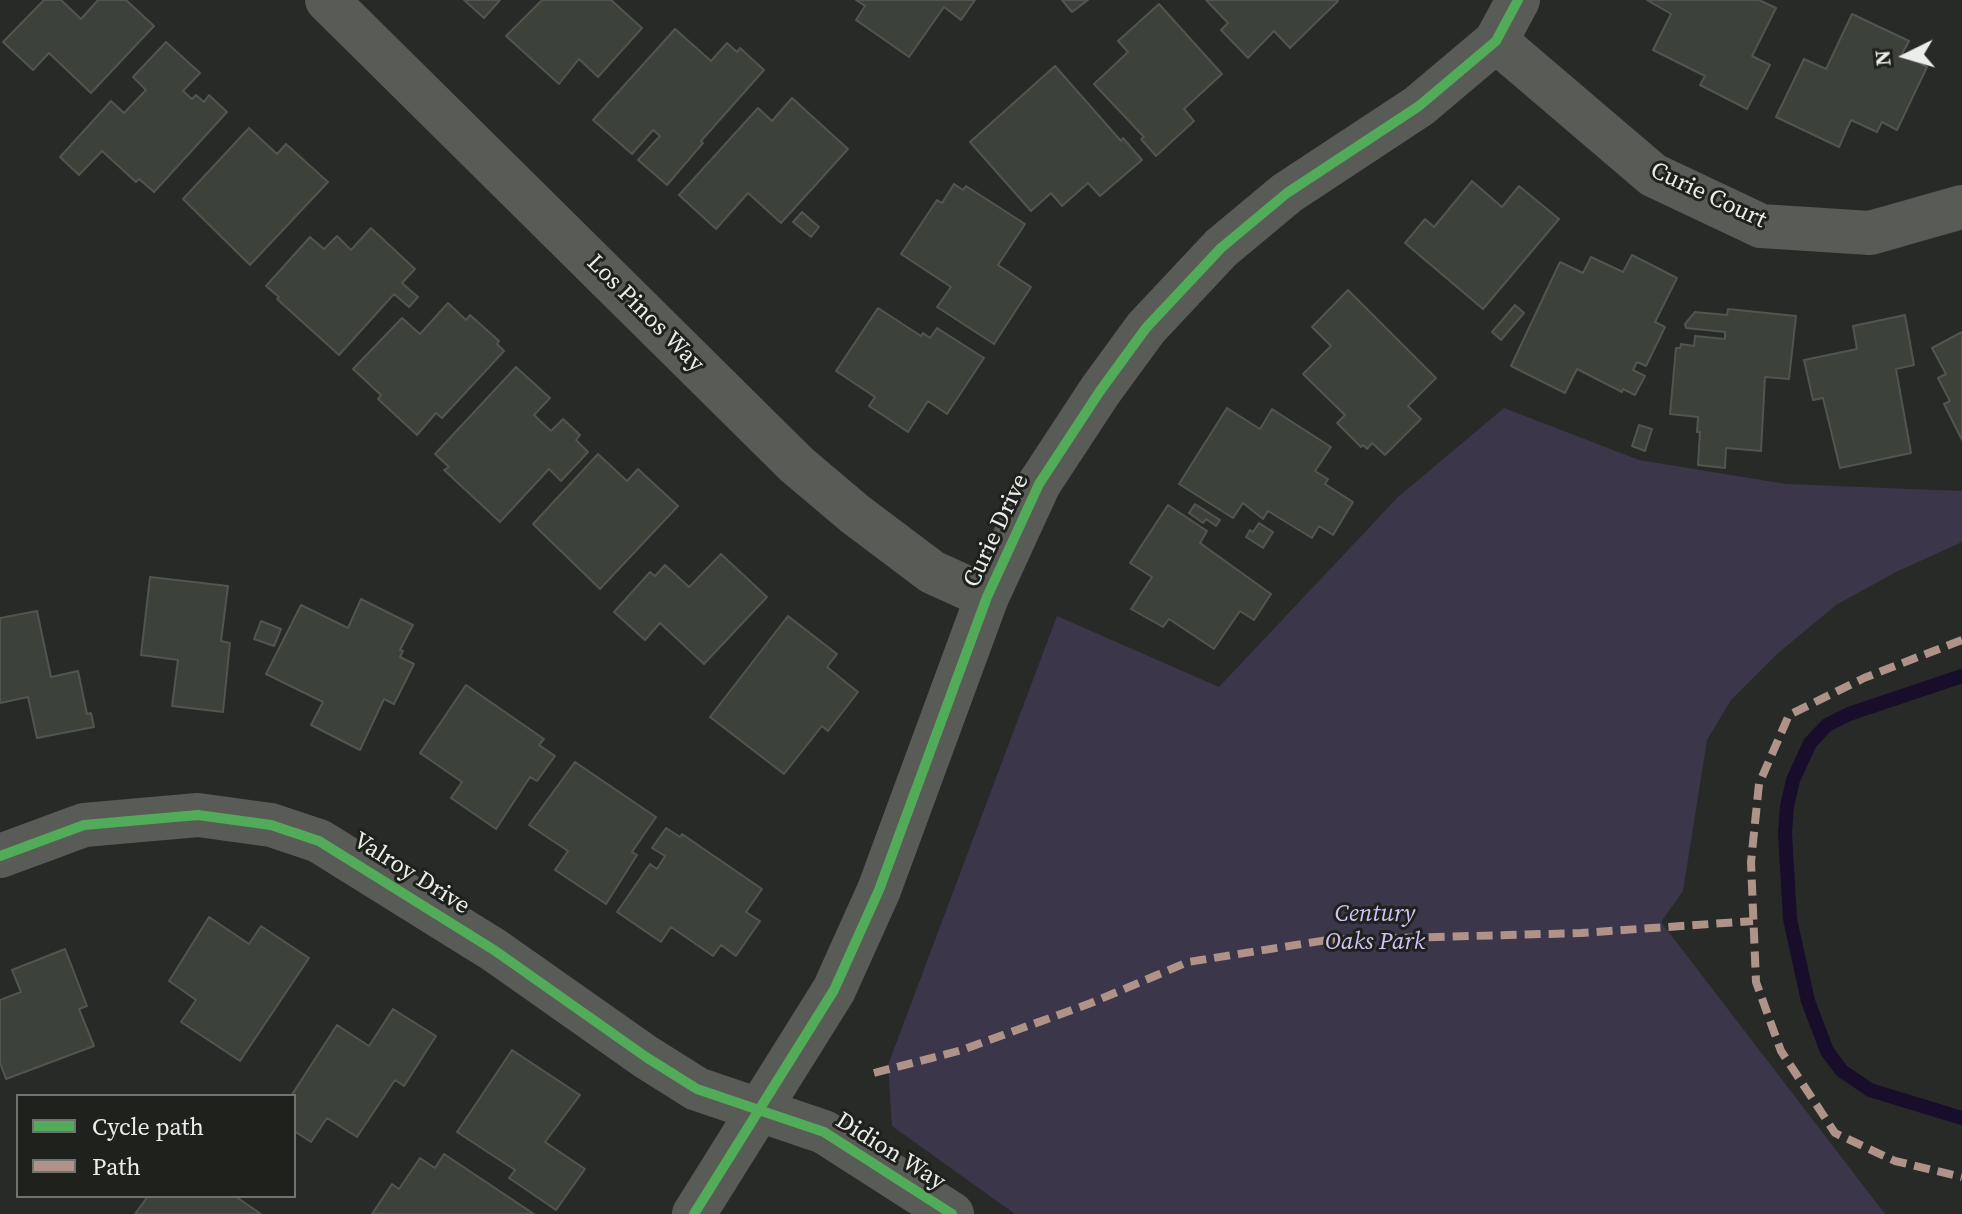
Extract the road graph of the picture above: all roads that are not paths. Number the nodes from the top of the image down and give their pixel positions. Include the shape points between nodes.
1 (327, 0) edge
2 (1518, 0) edge
3 (1496, 41) junction
4 (1962, 207) edge
5 (987, 597) junction
6 (0, 856) edge
7 (760, 1110) junction
8 (694, 1214) edge
9 (952, 1214) edge

1 - 5 street, Los Pinos Way via 797,465 932,572
2 - 3 street, Curie Drive
3 - 4 street, Curie Court via 1653,175 1761,226 1870,233
3 - 5 street, Curie Drive via 1419,106 1287,193 1221,248 1146,328 1039,484
5 - 7 street, Curie Drive via 879,890 834,990
6 - 7 street, Valroy Drive via 84,825 198,815 271,825 319,841 494,950 697,1089
7 - 8 street, Curie Drive
7 - 9 street, Didion Way via 824,1132

